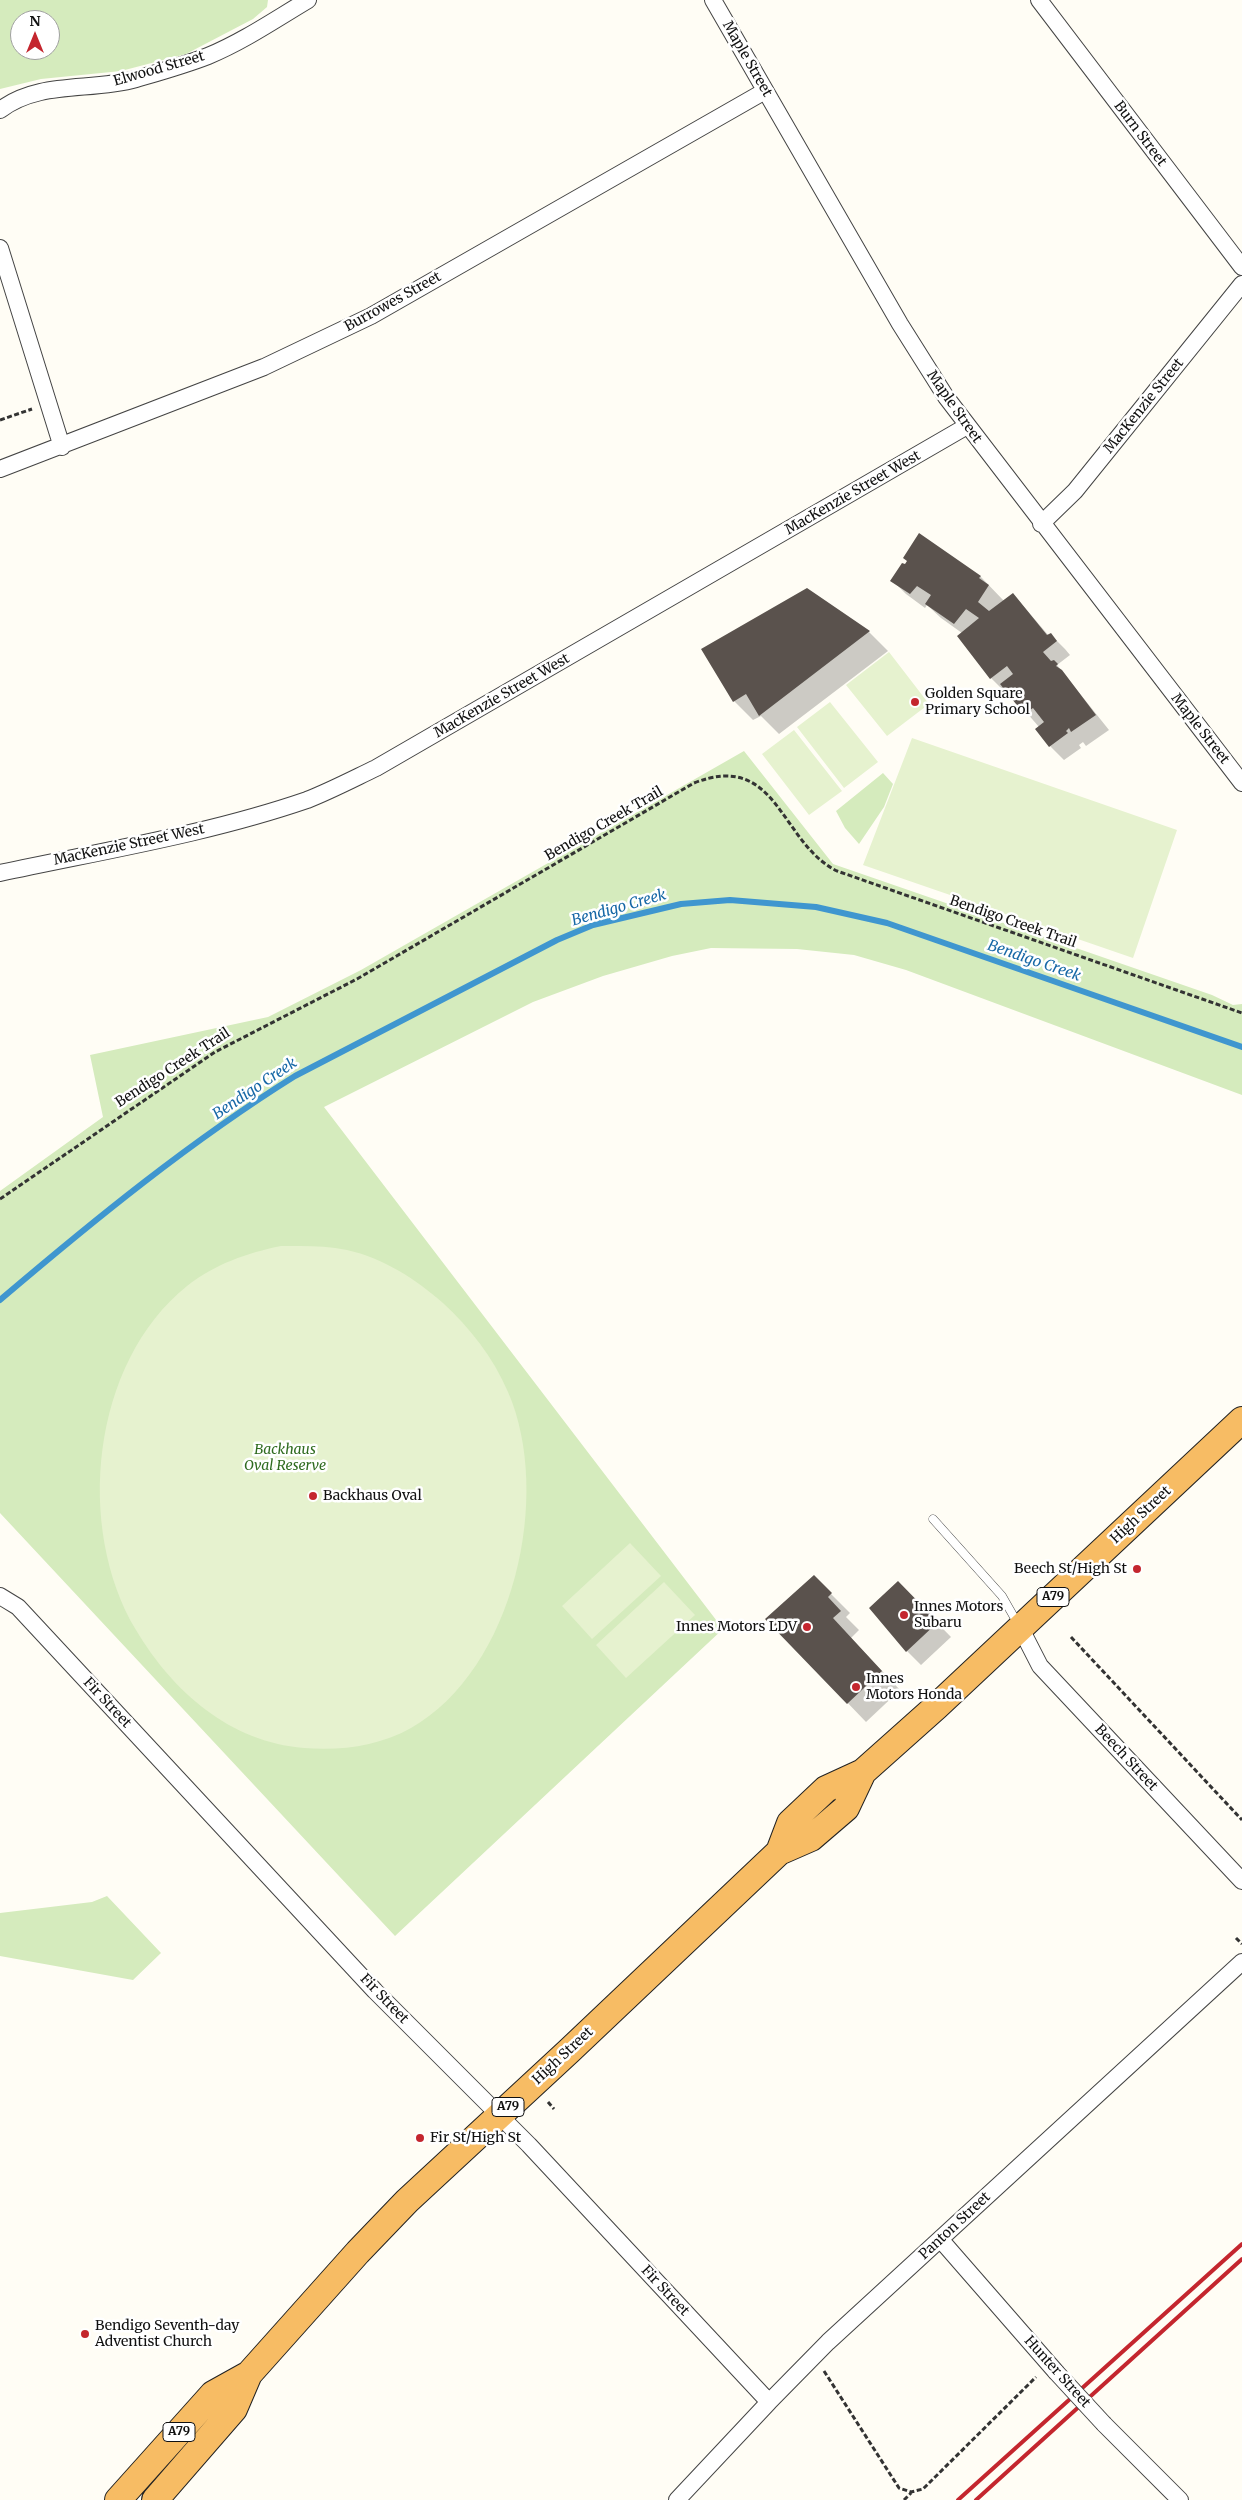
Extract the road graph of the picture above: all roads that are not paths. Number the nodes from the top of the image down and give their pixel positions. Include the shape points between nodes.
1 (308, 0) edge
2 (713, 0) edge
3 (1039, 0) edge
4 (290, 5) edge
5 (765, 91) junction
6 (0, 110) edge
7 (0, 248) edge
8 (1242, 267) edge
9 (1242, 284) edge
10 (966, 426) junction
11 (62, 447) junction
12 (0, 470) edge
13 (1041, 524) junction
14 (1242, 783) edge
15 (0, 873) edge
16 (1242, 1420) edge
17 (933, 1519) dead end
18 (0, 1596) edge
19 (1020, 1627) junction
20 (1242, 1881) edge
21 (1242, 1962) edge
22 (499, 2115) junction
23 (940, 2239) junction
24 (249, 2374) junction
25 (768, 2402) junction
26 (118, 2500) edge
27 (155, 2500) edge
28 (677, 2500) edge
29 (1180, 2500) edge

1 - 4 street, Elwood Street
2 - 5 street, Maple Street
3 - 8 street, Burn Street
4 - 6 street, Elwood Street via 247,37 208,56 133,80 35,91 14,99
5 - 10 street, Maple Street via 905,332
5 - 11 street, Burrowes Street via 371,316 264,367
7 - 11 street
9 - 13 street, MacKenzie Street via 1075,491
10 - 13 street, Maple Street
10 - 15 street, MacKenzie Street West via 393,759 342,785 309,799 236,821
11 - 12 street, Burrowes Street
13 - 14 street, Maple Street
16 - 19 highway, High Street / A79
17 - 19 lane via 1002,1596
18 - 22 street, Fir Street via 18,1607 376,1991
19 - 20 street, Beech Street via 1040,1666
19 - 22 highway, High Street / A79 via 862,1772 826,1789 790,1823 779,1852
21 - 23 street, Panton Street
22 - 24 highway, High Street / A79 via 386,2223
22 - 25 street, Fir Street
23 - 25 street, Panton Street
23 - 29 street, Hunter Street, bridge via 1104,2424
24 - 26 highway, High Street / A79 via 213,2394
24 - 27 highway, High Street / A79 via 234,2409
25 - 28 street, Panton Street

